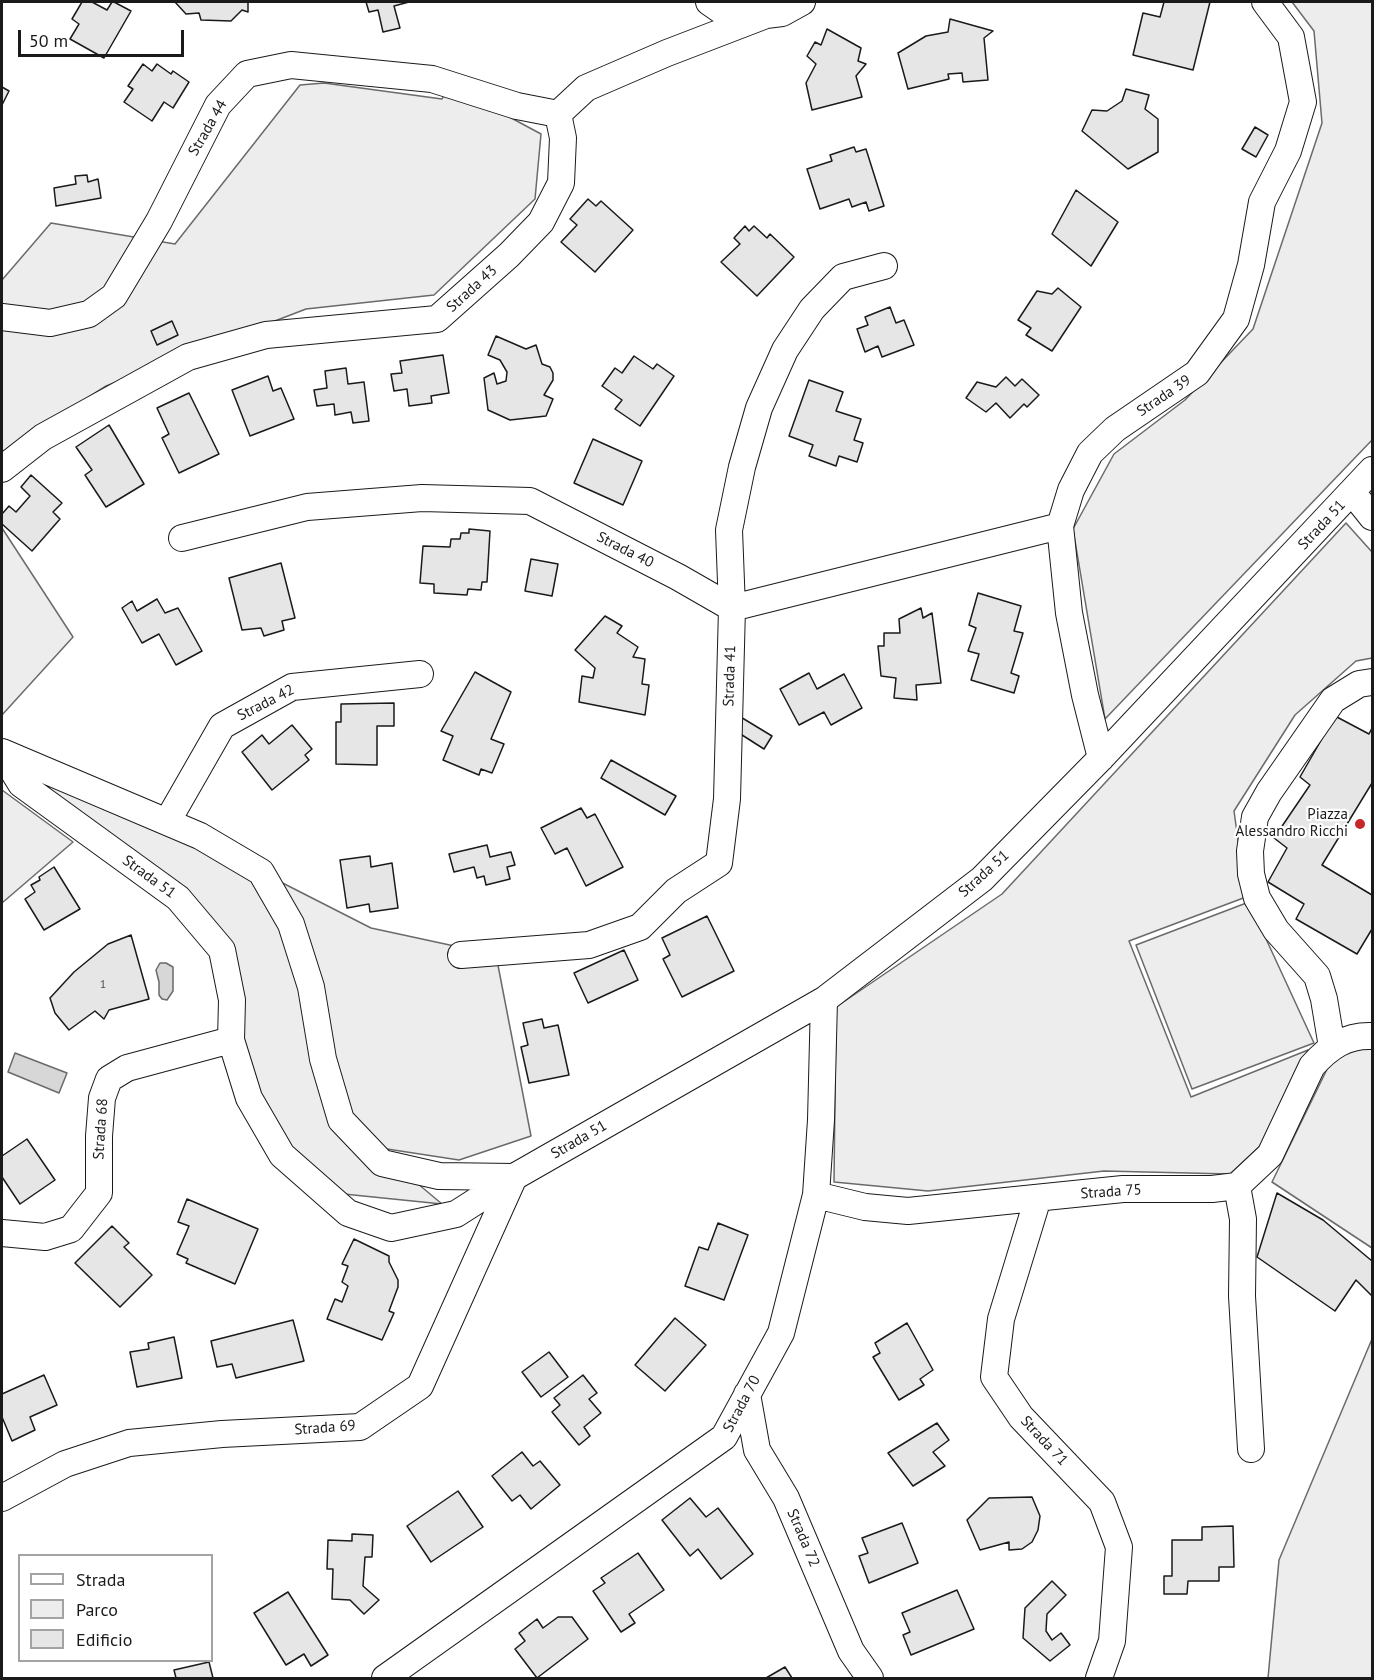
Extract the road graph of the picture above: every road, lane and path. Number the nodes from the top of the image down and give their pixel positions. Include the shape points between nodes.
1 (709, 2) edge
2 (802, 2) edge
3 (1265, 2) edge
4 (766, 15) junction
5 (558, 114) junction
6 (884, 266) dead end
7 (2, 317) edge
8 (2, 469) edge
9 (1372, 470) edge
10 (1352, 492) junction
11 (1372, 517) edge
12 (1060, 526) junction
13 (182, 538) dead end
14 (732, 608) junction
15 (420, 674) dead end
16 (1372, 682) edge
17 (2, 753) edge
18 (1101, 758) junction
19 (167, 822) junction
20 (461, 955) dead end
21 (824, 1000) junction
22 (1372, 1036) edge
23 (231, 1040) junction
24 (1332, 1047) junction
25 (514, 1177) junction
26 (1237, 1186) junction
27 (816, 1195) junction
28 (1038, 1198) junction
29 (2, 1233) edge
30 (747, 1394) junction
31 (1251, 1449) dead end
32 (2, 1498) edge
33 (385, 1678) edge
34 (870, 1678) edge
35 (1099, 1678) edge

1 - 4 street via 722,10
2 - 4 street via 782,13
3 - 12 street, Strada 39 via 1291,37 1303,102 1288,151 1262,202 1236,319 1197,374 1115,429 1090,453 1071,490
4 - 5 street via 586,88
5 - 7 street, Strada 44 via 432,80 291,65 247,74 218,105 159,221 114,296 89,314 50,324
5 - 8 street, Strada 43 via 563,138 561,183 542,222 437,319 266,335 188,357 43,437
6 - 14 street, Strada 41 via 843,277 812,309 785,350 759,408 729,530
9 - 10 street, Strada 51
10 - 11 street
10 - 18 street, Strada 51
12 - 14 street
12 - 18 street, Strada 39 via 1069,613
13 - 14 street, Strada 40 via 307,507 422,498 530,501
14 - 20 street, Strada 41 via 727,799 719,863 676,891 640,927 589,945
15 - 19 street, Strada 42 via 292,687 222,726
16 - 24 street via 1359,684 1333,700 1255,817 1250,851 1257,898 1276,930 1317,976
17 - 19 street, Strada 51
17 - 23 street, Strada 51 via 21,784 178,898 222,950 232,1000
18 - 21 street, Strada 51 via 982,879
19 - 25 street, Strada 51 via 200,836 261,872 291,924 311,987 323,1059 341,1120 382,1163 439,1176
21 - 25 street, Strada 51
21 - 27 street, Strada 70
22 - 24 street via 1347,1038
23 - 25 street, Strada 51 via 249,1098 282,1155 348,1213 391,1228 456,1214
23 - 29 street, Strada 68 via 127,1068 109,1079 102,1098 99,1193 71,1229 45,1238
24 - 26 street via 1312,1066 1270,1155
25 - 32 street, Strada 69 via 420,1386 360,1427 129,1443 65,1464
26 - 28 street, Strada 75 via 1124,1189
26 - 31 street via 1243,1219 1242,1296
27 - 28 street, Strada 75 via 865,1207 908,1211
27 - 30 street, Strada 70 via 781,1333
28 - 35 street, Strada 71 via 1001,1319 994,1377 1021,1417 1102,1502 1119,1547 1112,1641
30 - 33 street, Strada 70 via 724,1437
30 - 34 street, Strada 72 via 757,1450 786,1498 851,1651

